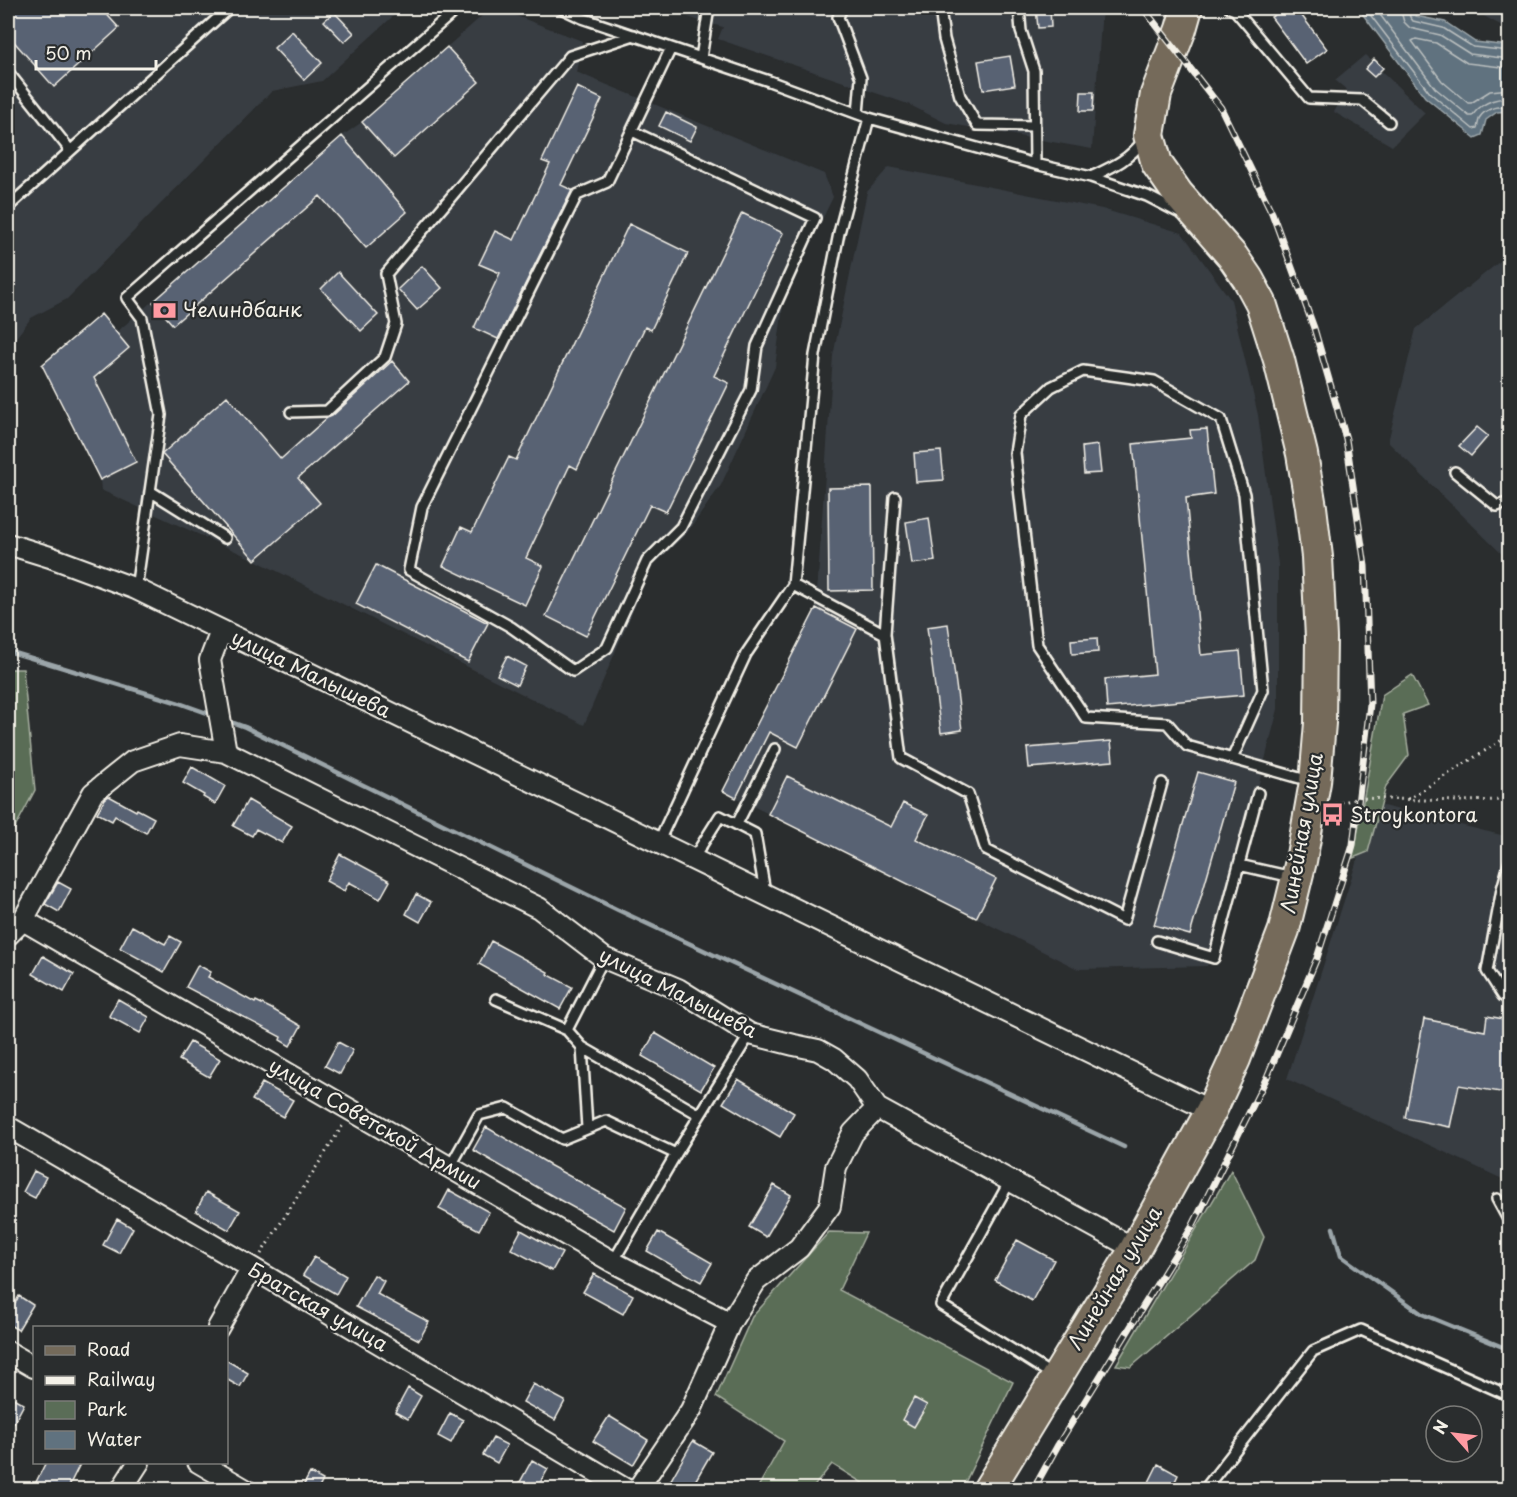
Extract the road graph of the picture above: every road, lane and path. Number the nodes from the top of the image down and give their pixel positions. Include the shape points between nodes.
1 (229, 8) edge
2 (458, 8) edge
3 (561, 8) edge
4 (709, 8) edge
5 (842, 8) edge
6 (940, 8) edge
7 (1019, 8) edge
8 (1187, 8) edge
9 (1230, 8) edge
10 (634, 35) junction
11 (670, 48) junction
12 (701, 58) junction
13 (8, 72) edge
14 (858, 114) junction
15 (869, 118) junction
16 (1389, 122) dead end
17 (1034, 126) junction
18 (632, 131) junction
19 (1149, 135) junction
20 (70, 150) junction
21 (1035, 164) junction
22 (1091, 177) junction
23 (8, 207) edge
24 (1206, 226) junction
25 (291, 412) dead end
26 (1455, 472) dead end
27 (150, 491) junction
28 (895, 497) dead end
29 (1509, 502) edge
30 (225, 538) dead end
31 (8, 544) edge
32 (793, 585) junction
33 (136, 589) junction
34 (221, 631) junction
35 (885, 634) junction
36 (1509, 735) edge
37 (775, 749) dead end
38 (226, 752) junction
39 (1232, 759) junction
40 (1162, 783) dead end
41 (1258, 793) dead end
42 (1313, 796) junction
43 (1407, 800) junction
44 (1509, 800) edge
45 (736, 824) junction
46 (658, 843) junction
47 (693, 860) junction
48 (1509, 861) edge
49 (1239, 865) junction
50 (1297, 878) junction
51 (765, 895) junction
52 (23, 920) junction
53 (8, 935) edge
54 (1157, 941) dead end
55 (603, 958) junction
56 (496, 999) dead end
57 (1509, 1000) edge
58 (567, 1030) junction
59 (750, 1034) junction
60 (582, 1047) junction
61 (877, 1108) junction
62 (352, 1110) junction
63 (1211, 1111) junction
64 (700, 1114) junction
65 (8, 1127) edge
66 (587, 1128) junction
67 (676, 1154) junction
68 (450, 1167) junction
69 (1010, 1181) junction
70 (1497, 1199) dead end
71 (1509, 1223) edge
72 (1135, 1249) junction
73 (613, 1262) junction
74 (252, 1268) junction
75 (730, 1323) junction
76 (219, 1326) edge
77 (8, 1352) edge
78 (33, 1366) edge
79 (1056, 1378) junction
80 (1509, 1396) edge
81 (138, 1464) edge
82 (201, 1464) edge
83 (121, 1490) edge
84 (246, 1490) edge
85 (627, 1490) edge
86 (637, 1490) edge
87 (988, 1490) edge
88 (1204, 1490) edge

1 - 20 lane
2 - 27 lane via 127,298 142,318 161,415
3 - 10 lane
4 - 12 lane
5 - 14 lane via 838,17 861,78
6 - 17 lane via 960,96 977,124
7 - 17 lane via 1021,31 1034,71
8 - 19 main road, Линейная улица via 1156,94
9 - 16 lane via 1310,98 1362,100
10 - 11 lane
10 - 25 lane via 570,56 386,274 396,324 385,357 327,411
11 - 12 lane
11 - 18 lane
12 - 14 lane
13 - 20 lane
14 - 15 lane
15 - 21 lane
15 - 32 lane via 839,233 815,355
17 - 21 lane
18 - 18 lane via 607,182 577,195 422,507 410,570 511,627 573,671 607,648 647,561 681,526 751,390 757,346 815,218
19 - 22 lane via 1118,165
19 - 24 main road, Линейная улица via 1157,164
20 - 23 lane
21 - 22 lane
22 - 24 lane via 1147,196
24 - 42 main road, Линейная улица via 1233,257 1261,303 1302,454 1316,547 1321,638 1320,723
26 - 29 lane via 1497,506
27 - 30 lane
27 - 33 lane
28 - 35 lane
31 - 33 street, улица Малышева
32 - 35 lane
32 - 46 lane via 746,654
33 - 34 street, улица Малышева
34 - 38 street, улица Малышева via 210,660
34 - 46 street, улица Малышева
35 - 40 lane via 901,758 968,794 986,850 1124,920
36 - 43 path
37 - 45 lane
38 - 52 street via 180,745 133,761 93,793
38 - 55 street, улица Малышева via 539,908
39 - 39 lane via 1187,746 1167,723 1086,718 1037,645 1015,453 1021,415 1051,387 1083,371 1154,381 1221,419 1244,494 1263,690
39 - 42 lane
41 - 49 lane
42 - 43 path
42 - 50 main road, Линейная улица
43 - 44 path
45 - 47 lane via 720,816
45 - 51 lane via 755,834
46 - 47 street, улица Малышева
47 - 51 street, улица Малышева
48 - 57 lane via 1487,971
49 - 50 lane
49 - 54 lane via 1214,958
50 - 63 main road, Линейная улица via 1284,930
51 - 63 street, улица Малышева
52 - 53 street
52 - 62 street, улица Советской Армии
55 - 58 lane
55 - 59 street, улица Малышева via 678,989
56 - 58 lane
58 - 60 lane
59 - 61 street, улица Малышева via 818,1050 834,1059 857,1079
59 - 64 lane
60 - 64 lane
60 - 66 lane
61 - 69 street, улица Малышева
61 - 75 street via 853,1133 836,1167 830,1206 799,1248 756,1281
62 - 68 street, улица Советской Армии
62 - 74 path
63 - 72 main road, Линейная улица
64 - 67 lane
65 - 74 street, Братская улица
66 - 67 lane via 606,1120
66 - 68 lane via 562,1139 507,1108 479,1115
67 - 73 lane
68 - 73 street, улица Советской Армии
69 - 72 street, улица Малышева
69 - 79 lane via 941,1305
70 - 71 lane
72 - 79 main road, Линейная улица
73 - 75 street, улица Советской Армии
74 - 76 street
74 - 85 street, Братская улица
75 - 86 street via 691,1410
77 - 78 street
79 - 87 main road, Линейная улица
80 - 88 lane via 1361,1330 1313,1351
81 - 83 street
82 - 84 street

